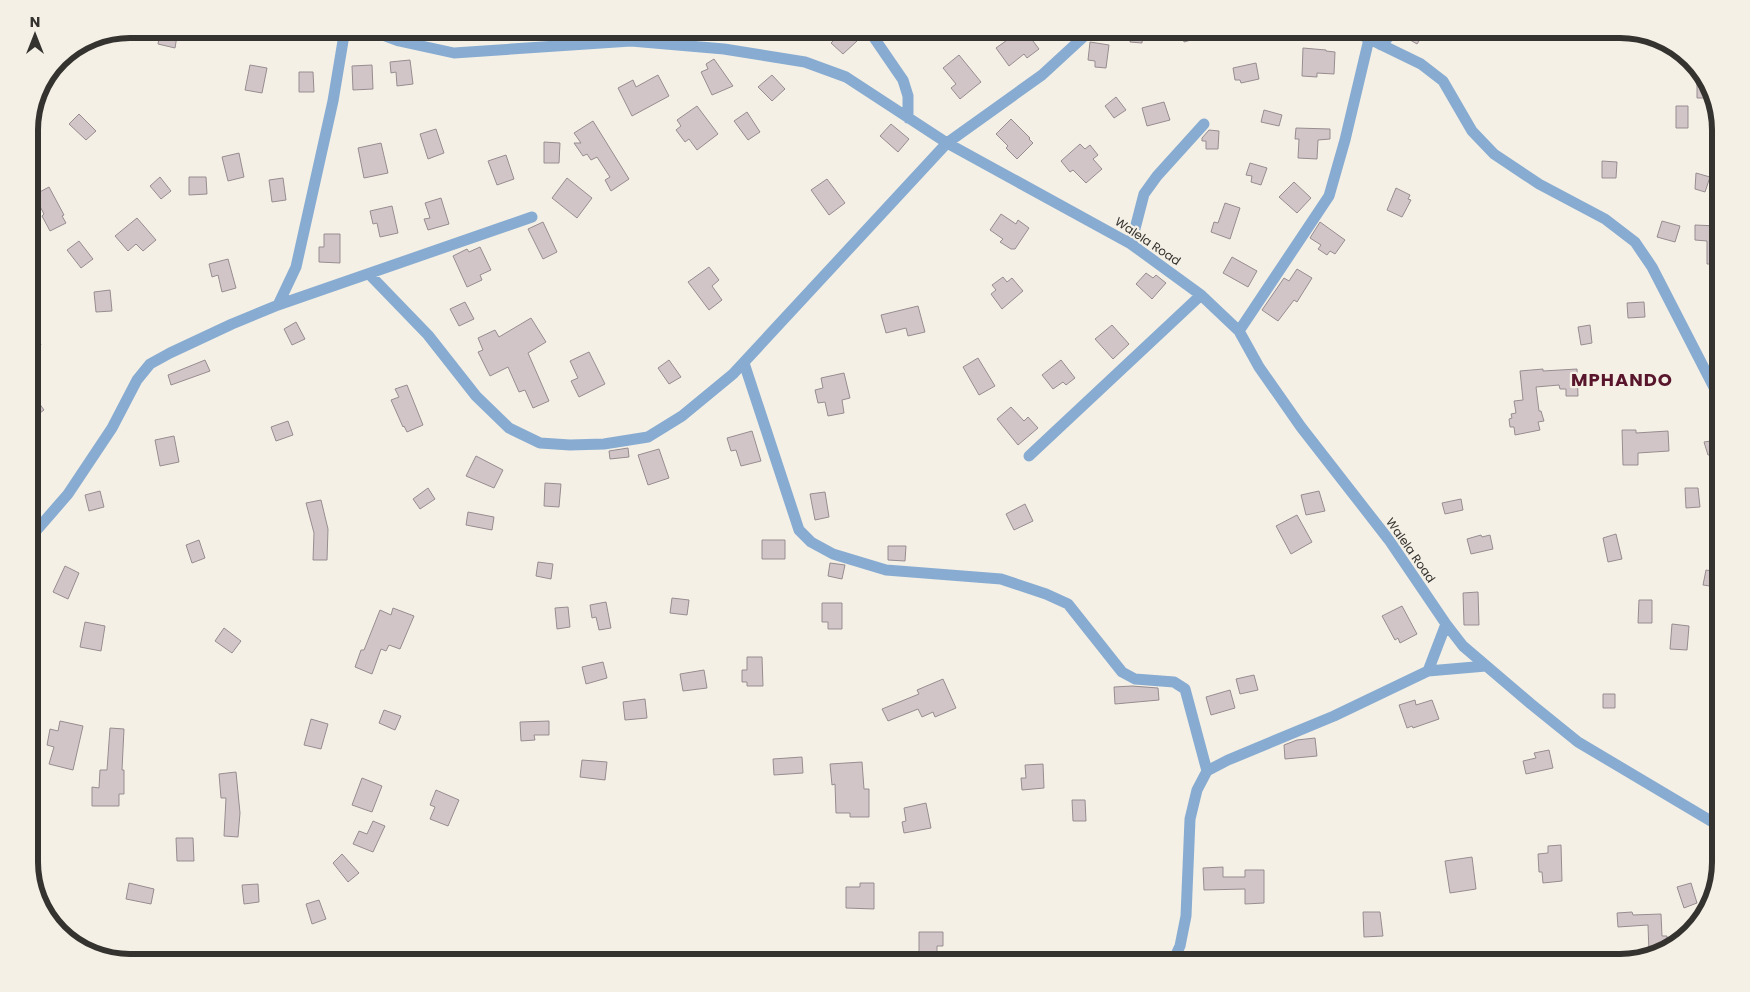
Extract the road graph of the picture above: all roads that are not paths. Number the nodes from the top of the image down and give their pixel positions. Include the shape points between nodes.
1 (344, 38) edge
2 (391, 38) edge
3 (874, 38) edge
4 (1082, 38) edge
5 (1388, 38) edge
6 (1369, 39) joint
7 (1381, 45) junction
8 (908, 118) junction
9 (1204, 124) dead end
10 (947, 143) junction
11 (532, 217) dead end
12 (1131, 244) junction
13 (369, 274) junction
14 (1201, 295) junction
15 (278, 305) junction
16 (1240, 331) junction
17 (744, 363) junction
18 (1712, 384) edge
19 (1029, 456) dead end
20 (38, 529) edge
21 (1446, 624) junction
22 (1486, 666) junction
23 (1428, 671) junction
24 (1207, 771) junction
25 (1712, 821) edge
26 (1176, 954) edge

1 - 15 street via 333,101 296,267
2 - 8 street, Walela Road via 454,53 631,41 724,48 805,62 846,77
3 - 8 street via 903,80 908,96
4 - 10 street via 1042,75
5 - 7 street
6 - 7 street
6 - 16 street via 1329,196
7 - 18 street via 1421,64 1443,81 1472,131 1494,154 1539,184 1605,219 1635,242 1652,267
8 - 10 street, Walela Road
9 - 12 street via 1144,194
10 - 12 street, Walela Road
10 - 17 street
11 - 13 street
12 - 14 street, Walela Road
13 - 15 street
13 - 17 street via 428,335 476,396 509,428 540,443 570,446 648,437 682,416
14 - 16 street, Walela Road
14 - 19 street
15 - 20 street via 150,364 68,494
16 - 21 street, Walela Road via 1259,367 1301,427 1389,540
17 - 24 street via 799,530 811,542 833,554 886,570 1001,579 1068,604 1122,672 1135,680 1174,682 1185,689
21 - 22 street, Walela Road via 1463,646
21 - 23 street
22 - 23 street
22 - 25 street, Walela Road via 1578,742
23 - 24 street
24 - 26 street via 1197,790 1190,819 1186,916

